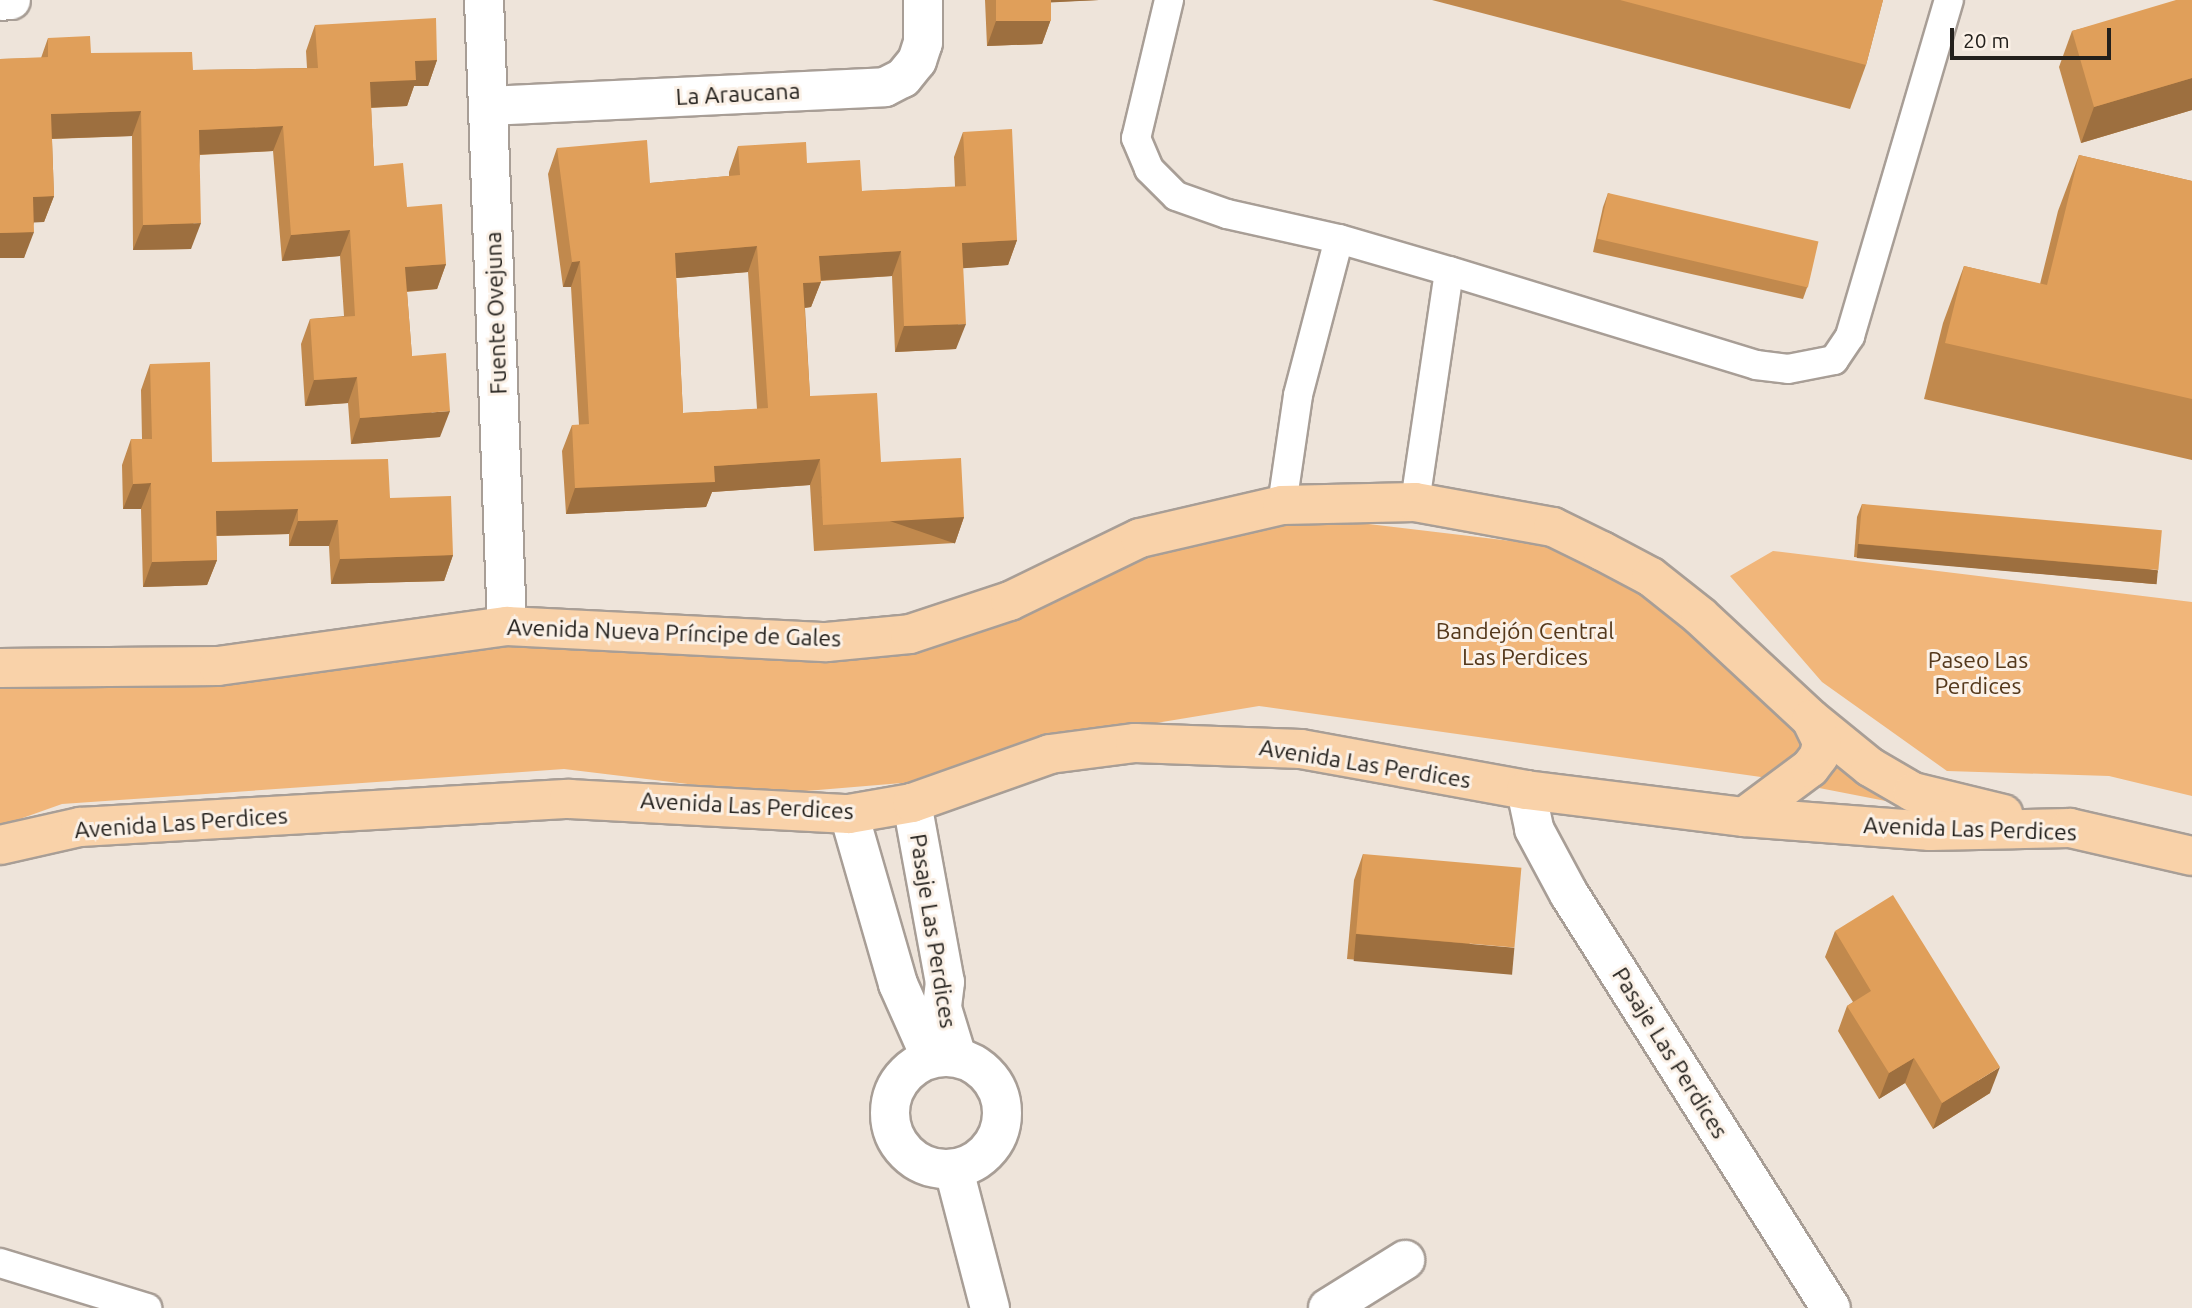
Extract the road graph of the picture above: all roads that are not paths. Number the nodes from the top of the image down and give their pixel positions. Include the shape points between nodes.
1 (11, 0) edge
2 (484, 0) edge
3 (923, 0) edge
4 (1169, 0) edge
5 (1949, 0) edge
6 (0, 1) edge
7 (488, 106) junction
8 (1339, 239) junction
9 (1449, 271) junction
10 (1415, 502) junction
11 (1282, 505) junction
12 (507, 626) junction
13 (0, 668) edge
14 (1811, 719) junction
15 (1526, 790) junction
16 (912, 803) junction
17 (849, 814) junction
18 (1744, 817) junction
19 (2070, 828) junction
20 (0, 845) edge
21 (2192, 856) edge
22 (944, 1058) junction
23 (954, 1170) junction
24 (1405, 1260) dead end
25 (0, 1263) edge
26 (146, 1308) edge
27 (990, 1308) edge
28 (1328, 1308) edge
29 (1831, 1308) edge

1 - 6 street
2 - 7 street, Fuente Ovejuna
3 - 7 street, La Araucana via 923,43 917,61 903,78 885,87
4 - 8 lane via 1138,116 1139,153 1149,169 1160,184 1194,205
5 - 9 lane via 1850,336 1834,360 1788,369 1756,365
7 - 12 street, Fuente Ovejuna
8 - 9 lane
8 - 11 lane via 1298,395
9 - 10 lane
10 - 11 main road, Avenida Nueva Príncipe de Gales
10 - 14 main road, Avenida Nueva Príncipe de Gales via 1553,527 1651,577
11 - 12 main road, Avenida Nueva Príncipe de Gales via 1140,538 1010,601 910,634 827,642
12 - 13 main road, Avenida Nueva Príncipe de Gales via 218,666
14 - 18 main road via 1822,742 1819,755 1810,768
14 - 19 main road, Avenida Nueva Príncipe de Gales via 1870,767 1913,792
15 - 16 main road, Avenida Las Perdices via 1301,749 1135,743 1050,754
15 - 18 main road, Avenida Las Perdices
15 - 29 street, Pasaje Las Perdices via 1534,829 1569,894
16 - 17 main road, Avenida Las Perdices
16 - 22 street, Pasaje Las Perdices via 945,982
17 - 20 main road, Avenida Las Perdices via 569,799 80,827
17 - 22 street, Pasaje Las Perdices via 898,985
18 - 19 main road, Avenida Las Perdices via 1930,831
19 - 21 main road, Avenida Las Perdices
22 - 23 street, Pasaje Las Perdices via 980,1069 996,1089 1002,1115 996,1140 978,1160
22 - 23 street, Pasaje Las Perdices via 906,1073 891,1097 890,1126 902,1150 926,1167
23 - 27 street
24 - 28 street
25 - 26 lane

